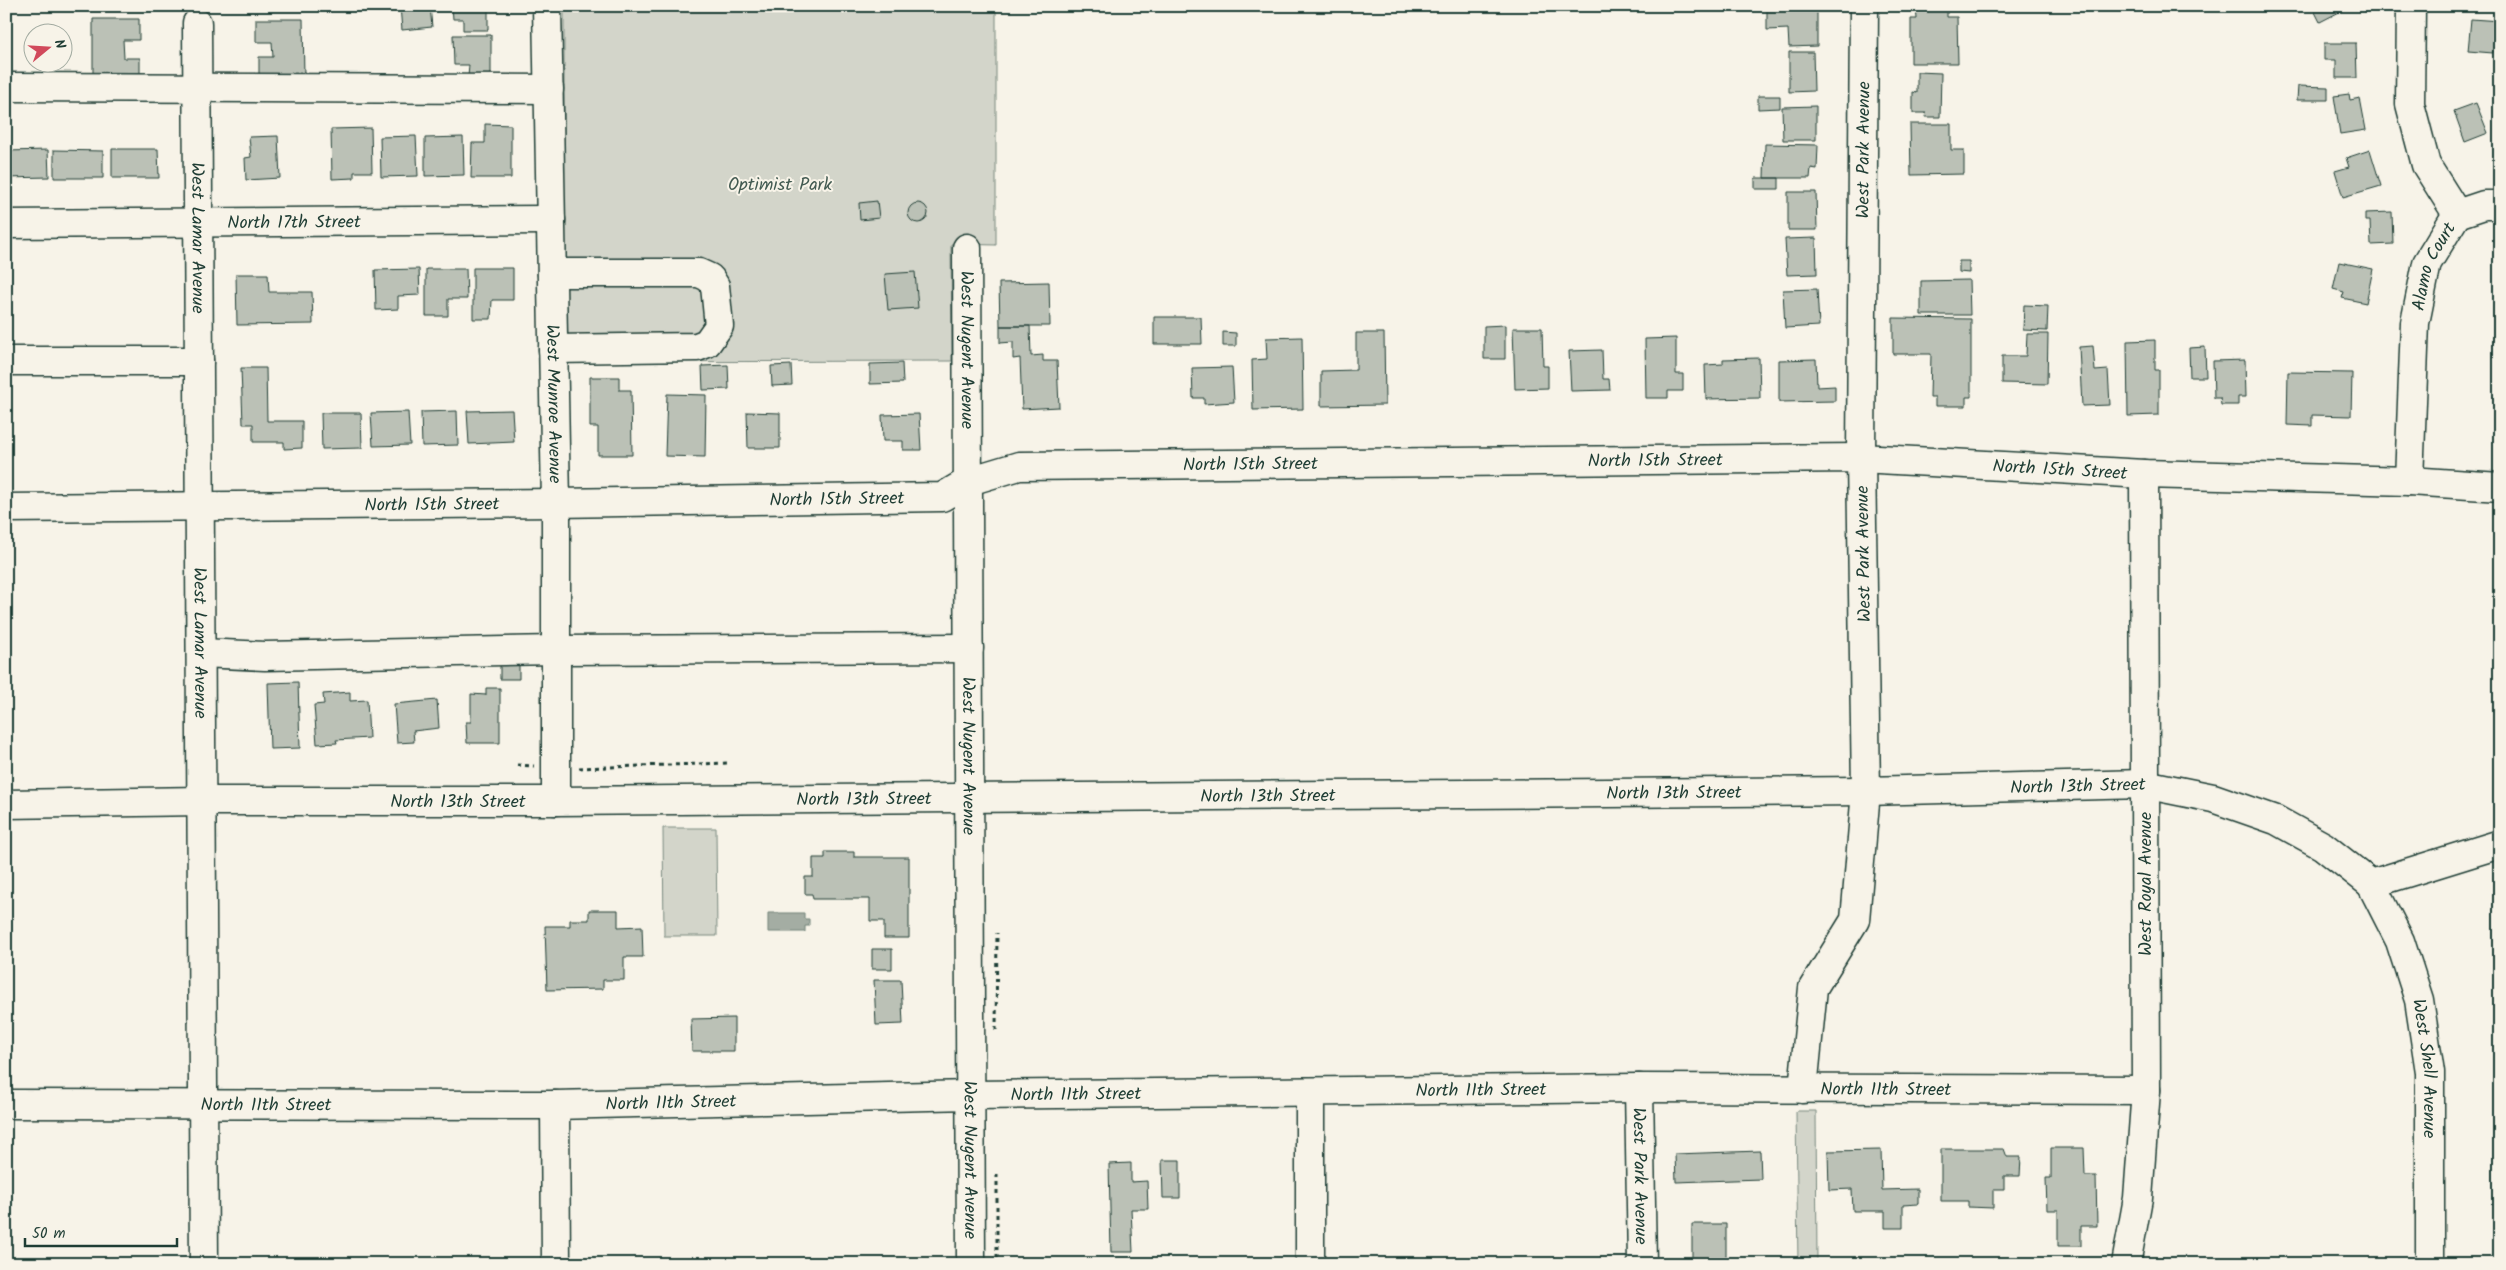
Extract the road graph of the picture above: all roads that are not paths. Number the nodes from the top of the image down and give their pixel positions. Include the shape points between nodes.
1 (547, 6) edge
2 (1864, 6) edge
3 (2411, 6) edge
4 (197, 22) dead end
5 (6, 87) edge
6 (197, 89) junction
7 (549, 89) junction
8 (2500, 205) edge
9 (2457, 214) junction
10 (551, 220) junction
11 (197, 223) junction
12 (6, 224) edge
13 (967, 248) dead end
14 (552, 273) junction
15 (553, 349) junction
16 (6, 361) edge
17 (199, 361) junction
18 (1862, 458) junction
19 (2144, 474) junction
20 (969, 481) junction
21 (2409, 482) junction
22 (2500, 487) edge
23 (556, 503) junction
24 (201, 505) junction
25 (6, 508) edge
26 (969, 648) junction
27 (556, 650) junction
28 (202, 653) junction
29 (2144, 784) junction
30 (1866, 792) junction
31 (969, 798) junction
32 (202, 801) junction
33 (556, 801) junction
34 (6, 804) edge
35 (2500, 844) edge
36 (2371, 884) junction
37 (1639, 1088) junction
38 (1803, 1089) junction
39 (2146, 1090) junction
40 (1310, 1092) junction
41 (970, 1096) junction
42 (6, 1104) edge
43 (204, 1104) junction
44 (555, 1104) junction
45 (204, 1264) edge
46 (556, 1264) edge
47 (971, 1264) edge
48 (1310, 1264) edge
49 (1642, 1264) edge
50 (2126, 1264) edge
51 (2430, 1264) edge

1 - 7 street, West Munroe Avenue
2 - 18 street, West Park Avenue
3 - 9 street, Alamo Court via 2410,104 2426,165
4 - 6 street, West Lamar Avenue
5 - 6 street
6 - 7 street
6 - 11 street, West Lamar Avenue
7 - 10 street, West Munroe Avenue
8 - 9 street
9 - 21 street, Alamo Court via 2427,262 2414,323
10 - 11 street, North 17th Street
10 - 14 street, West Munroe Avenue
11 - 12 street, North 17th Street
11 - 17 street, West Lamar Avenue
13 - 20 street, West Nugent Avenue
14 - 15 street, West Munroe Avenue
14 - 15 street via 699,274 710,278 715,286 719,326 707,343 697,347
15 - 23 street, West Munroe Avenue
16 - 17 street
17 - 24 street, West Lamar Avenue
18 - 19 street, North 15th Street
18 - 20 street, North 15th Street via 1019,466
18 - 30 street, West Park Avenue
19 - 21 street, North 15th Street
19 - 29 street, West Royal Avenue
20 - 23 street, North 15th Street via 942,497
20 - 26 street, West Nugent Avenue
21 - 22 street, North 15th Street
23 - 24 street, North 15th Street
23 - 27 street, West Munroe Avenue
24 - 25 street, North 15th Street
24 - 28 street, West Lamar Avenue
26 - 27 street
26 - 31 street, West Nugent Avenue
27 - 28 street via 265,656
27 - 33 street, West Munroe Avenue
28 - 32 street, West Lamar Avenue
29 - 30 street, North 13th Street
29 - 36 street, North 13th Street via 2214,798 2276,820 2323,846
29 - 39 street, West Royal Avenue
30 - 31 street, North 13th Street
30 - 38 street, West Park Avenue via 1855,920 1813,988
31 - 33 street, North 13th Street
31 - 41 street, West Nugent Avenue
32 - 33 street, North 13th Street
32 - 34 street, North 13th Street
32 - 43 street, West Lamar Avenue
35 - 36 street
36 - 51 street, West Shell Avenue via 2400,941 2419,1000 2430,1072
37 - 38 street, North 11th Street
37 - 40 street, North 11th Street
37 - 49 street, West Park Avenue
38 - 39 street, North 11th Street
39 - 50 street, West Royal Avenue via 2138,1198
40 - 41 street, North 11th Street
40 - 48 street
41 - 44 street, North 11th Street
41 - 47 street, West Nugent Avenue
42 - 43 street, North 11th Street
43 - 44 street, North 11th Street
43 - 45 street, West Lamar Avenue
44 - 46 street

